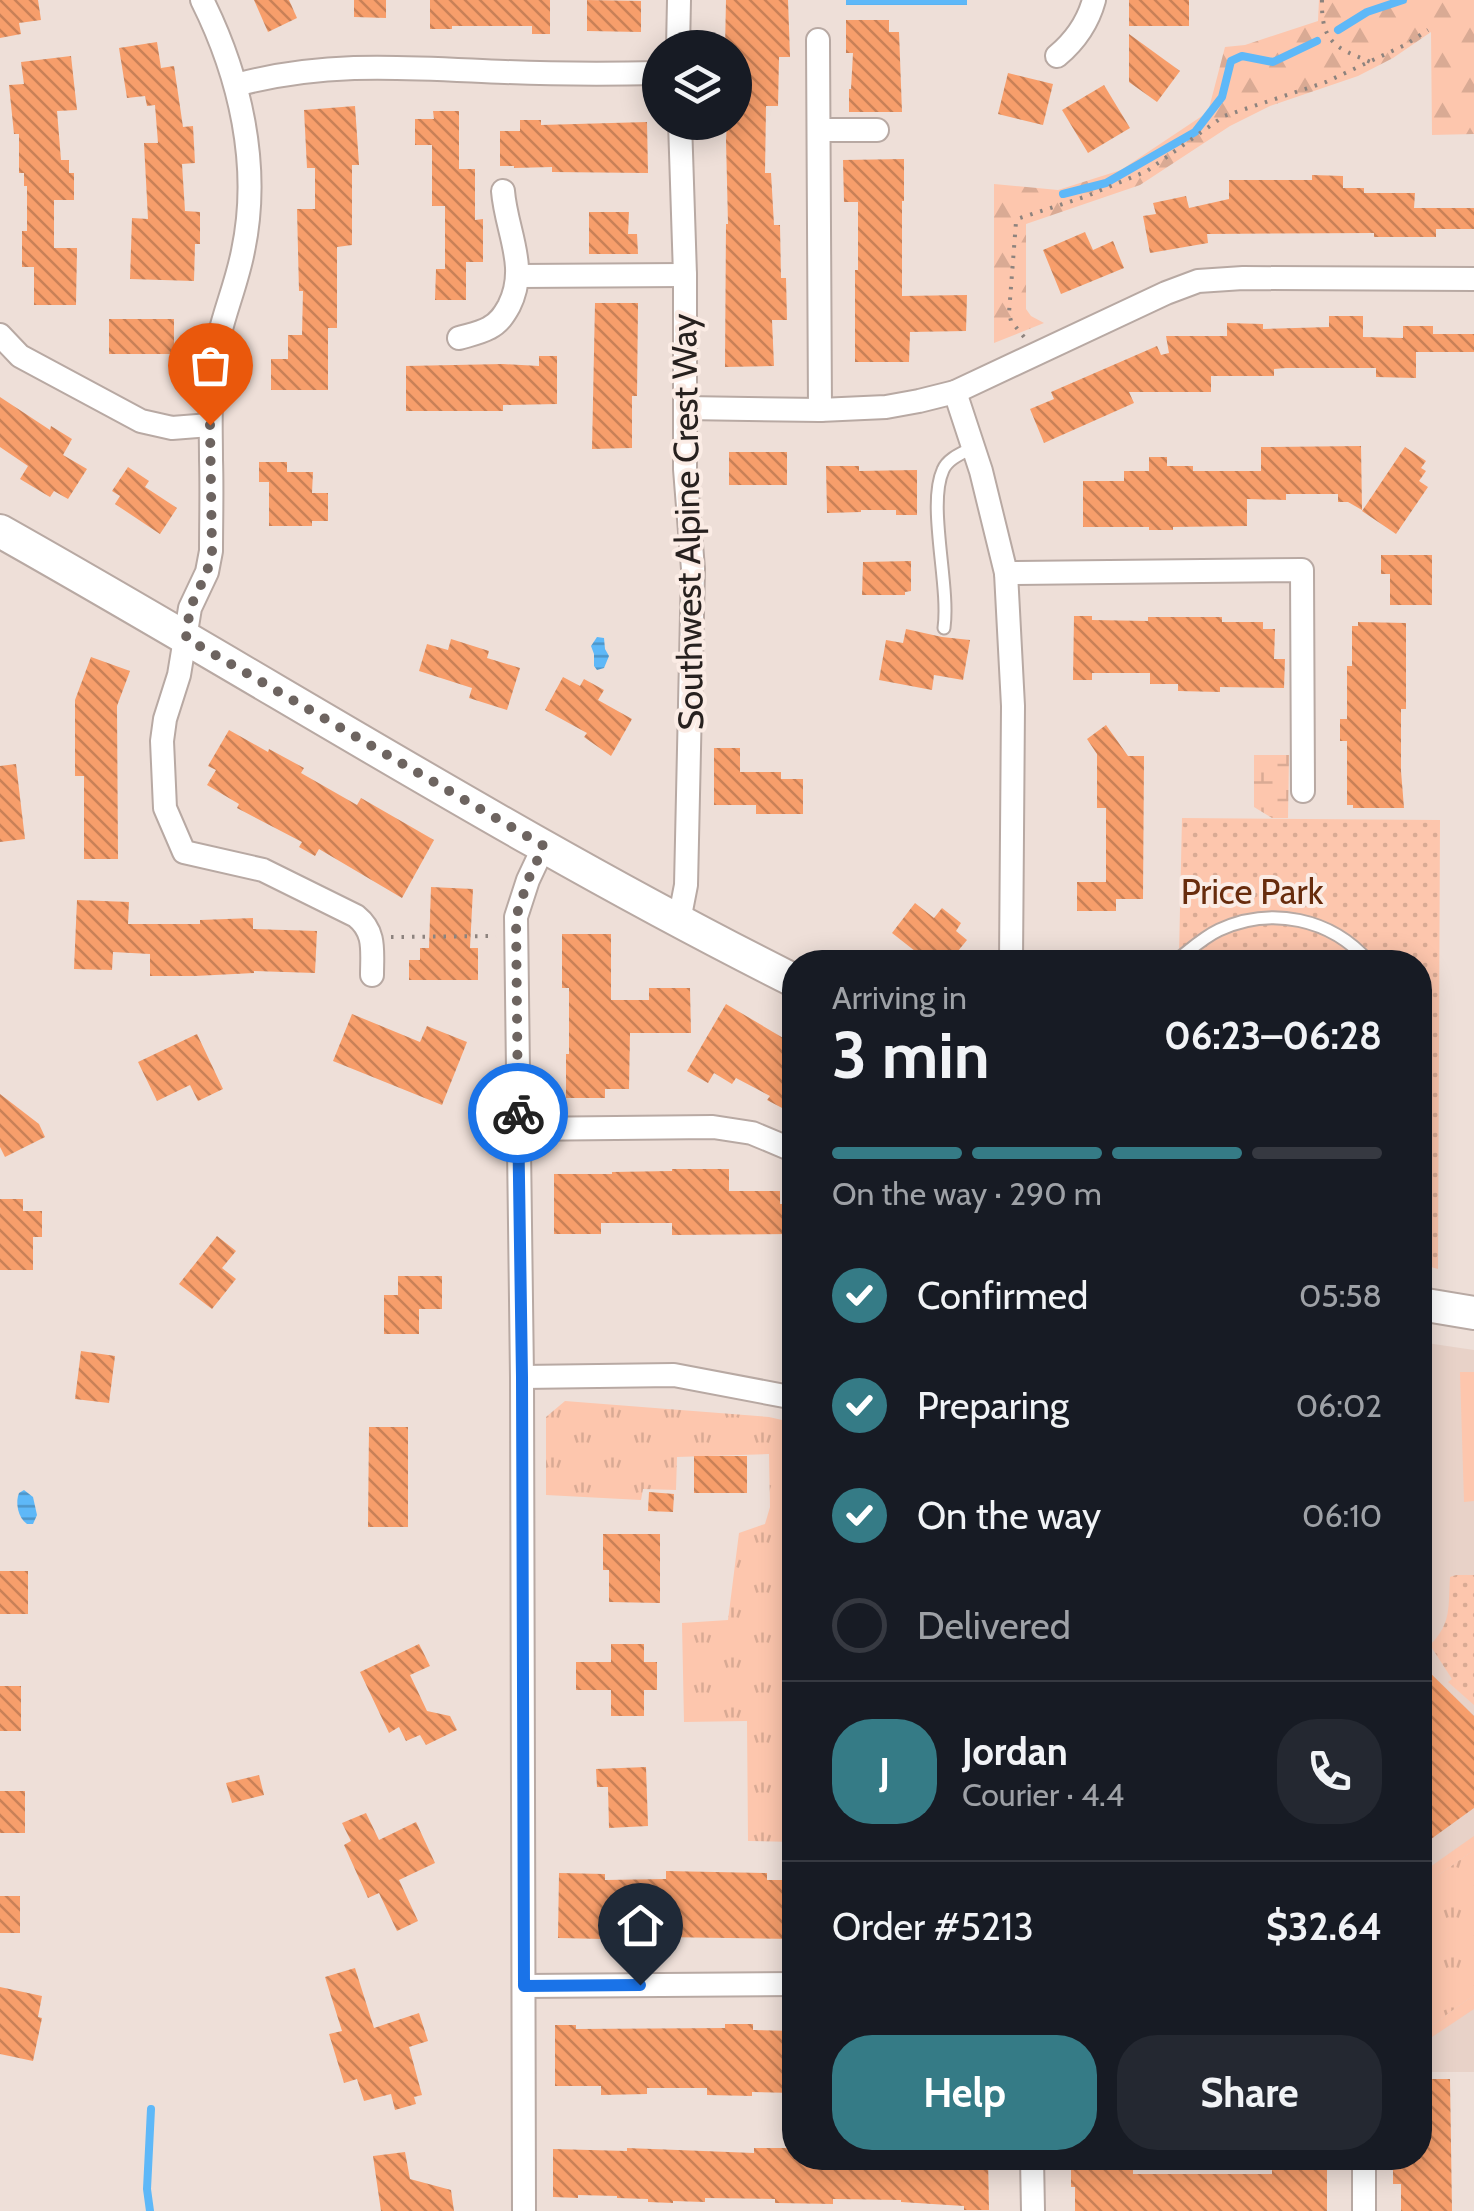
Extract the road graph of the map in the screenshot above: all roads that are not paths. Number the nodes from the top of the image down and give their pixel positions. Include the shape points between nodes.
1 (202, 0) edge
2 (680, 0) edge
3 (1094, 0) edge
4 (679, 30) edge
5 (818, 40) dead end
6 (1057, 56) dead end
7 (642, 73) edge
8 (236, 85) junction
9 (820, 130) junction
10 (877, 130) dead end
11 (681, 140) edge
12 (502, 192) dead end
13 (685, 275) junction
14 (518, 276) junction
15 (1474, 279) edge
16 (0, 335) edge
17 (459, 338) dead end
18 (955, 392) junction
19 (685, 408) junction
20 (820, 410) junction
21 (210, 425) junction
22 (974, 448) junction
23 (0, 531) edge
24 (1006, 573) junction
25 (944, 628) dead end
26 (186, 638) junction
27 (1303, 791) dead end
28 (544, 846) junction
29 (679, 921) junction
30 (1011, 950) edge
31 (1191, 950) edge
32 (1357, 950) edge
33 (782, 973) edge
34 (372, 975) dead end
35 (518, 1130) junction
36 (782, 1146) edge
37 (1432, 1306) edge
38 (1474, 1313) edge
39 (522, 1377) junction
40 (782, 1396) edge
41 (782, 1984) edge
42 (524, 1986) junction
43 (1032, 2170) edge
44 (1364, 2170) edge
45 (524, 2211) edge
46 (1032, 2211) edge
47 (1364, 2211) edge

1 - 8 street
2 - 4 street
3 - 6 street via 1085,24
5 - 9 street
7 - 8 street via 371,66 275,74
8 - 21 street via 247,156 248,229 214,357
9 - 10 street
9 - 20 street
11 - 13 street, Southwest Alpine Crest Way
12 - 14 street
13 - 14 street
13 - 19 street, Southwest Alpine Crest Way
14 - 17 street via 502,318
15 - 18 street via 1198,282
16 - 21 street via 20,356 141,421 172,428
18 - 20 street via 886,407
18 - 22 street
19 - 20 street
19 - 29 street, Southwest Alpine Crest Way via 693,568 686,884
21 - 26 street via 212,551
22 - 24 street
22 - 25 lane via 949,460 939,484
23 - 26 main road
24 - 27 street via 1302,570
24 - 30 street via 1014,706
26 - 28 main road
26 - 34 street via 162,741 165,808 184,852 263,870 356,916 372,937
28 - 29 main road
28 - 35 street via 516,917
29 - 33 main road
31 - 32 lane via 1244,921 1276,917 1324,928
35 - 36 street via 714,1127
35 - 39 street
37 - 38 main road
39 - 40 street via 674,1376
39 - 42 street
41 - 42 street
42 - 45 street
43 - 46 street
44 - 47 street

